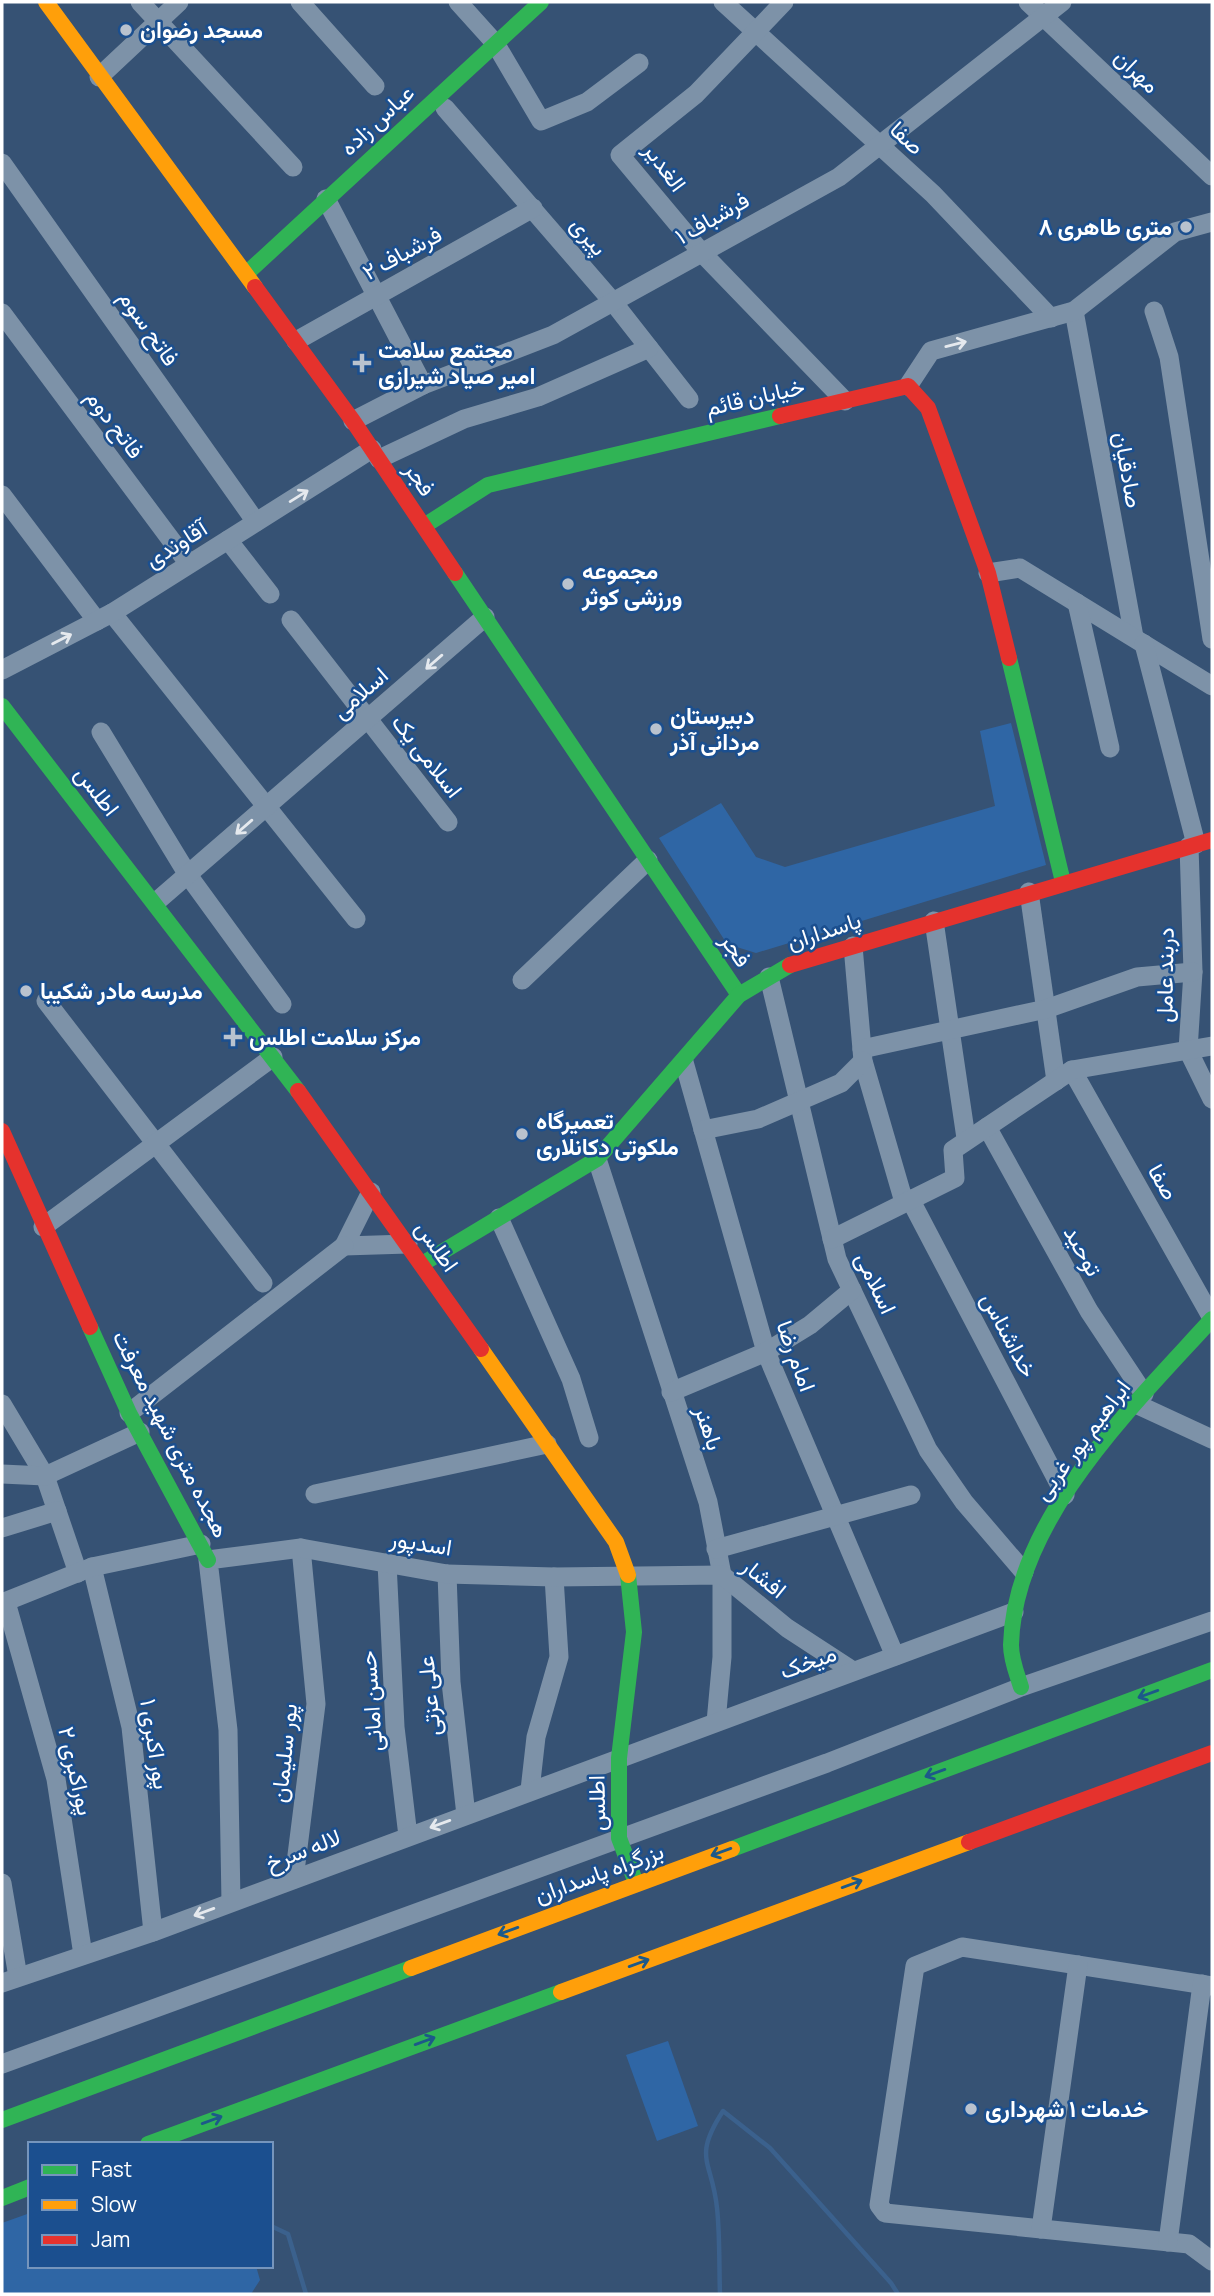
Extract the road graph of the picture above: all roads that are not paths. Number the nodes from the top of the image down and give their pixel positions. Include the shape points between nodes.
1 (46, 2) edge
2 (140, 2) edge
3 (179, 2) edge
4 (300, 2) edge
5 (458, 2) edge
6 (541, 2) edge
7 (723, 2) edge
8 (784, 2) edge
9 (1028, 2) edge
10 (1062, 2) edge
11 (1043, 16) junction
12 (159, 21) junction
13 (756, 32) junction
14 (495, 43) junction
15 (639, 63) dead end
16 (99, 77) junction
17 (375, 86) dead end
18 (445, 108) dead end
19 (881, 146) junction
20 (2, 163) edge
21 (293, 167) dead end
22 (1212, 176) edge
23 (326, 199) junction
24 (533, 208) junction
25 (1212, 222) edge
26 (702, 253) junction
27 (247, 273) junction
28 (378, 295) junction
29 (613, 302) junction
30 (1074, 311) junction
31 (1154, 312) dead end
32 (2, 313) edge
33 (1051, 318) junction
34 (296, 341) junction
35 (649, 348) junction
36 (423, 385) junction
37 (908, 386) junction
38 (689, 399) dead end
39 (845, 401) junction
40 (353, 421) junction
41 (375, 454) junction
42 (2, 495) edge
43 (256, 522) junction
44 (424, 526) junction
45 (228, 540) junction
46 (189, 564) junction
47 (988, 573) junction
48 (270, 594) dead end
49 (1077, 603) junction
50 (104, 617) junction
51 (485, 617) junction
52 (291, 621) dead end
53 (1212, 639) edge
54 (1139, 641) junction
55 (2, 670) edge
56 (1212, 686) edge
57 (2, 706) edge
58 (367, 719) junction
59 (101, 732) dead end
60 (1110, 748) dead end
61 (267, 807) junction
62 (448, 822) dead end
63 (1199, 843) edge
64 (648, 860) junction
65 (188, 875) junction
66 (1063, 882) junction
67 (1029, 892) junction
68 (156, 902) junction
69 (356, 919) dead end
70 (934, 921) junction
71 (853, 946) junction
72 (1193, 972) junction
73 (769, 977) junction
74 (522, 980) dead end
75 (739, 995) junction
76 (46, 1001) dead end
77 (282, 1004) dead end
78 (1046, 1009) junction
79 (950, 1030) junction
80 (1212, 1046) edge
81 (1188, 1050) junction
82 (863, 1055) junction
83 (273, 1057) junction
84 (684, 1062) junction
85 (1064, 1076) junction
86 (1212, 1099) edge
87 (799, 1101) junction
88 (987, 1127) junction
89 (703, 1130) junction
90 (2, 1131) edge
91 (966, 1138) junction
92 (156, 1144) junction
93 (597, 1159) junction
94 (371, 1192) junction
95 (907, 1200) junction
96 (499, 1217) junction
97 (43, 1227) junction
98 (832, 1238) junction
99 (408, 1244) junction
100 (344, 1246) junction
101 (422, 1264) junction
102 (262, 1283) dead end
103 (852, 1290) junction
104 (1212, 1318) edge
105 (766, 1352) junction
106 (671, 1392) junction
107 (1140, 1399) junction
108 (2, 1404) edge
109 (129, 1413) junction
110 (140, 1432) junction
111 (589, 1438) dead end
112 (1212, 1439) edge
113 (547, 1444) junction
114 (2, 1475) edge
115 (45, 1476) junction
116 (315, 1494) dead end
117 (911, 1495) dead end
118 (1065, 1495) junction
119 (57, 1511) junction
120 (836, 1517) junction
121 (2, 1528) edge
122 (301, 1548) junction
123 (716, 1549) junction
124 (205, 1552) junction
125 (387, 1563) junction
126 (85, 1570) junction
127 (1024, 1572) junction
128 (447, 1573) junction
129 (722, 1575) junction
130 (628, 1576) junction
131 (554, 1577) junction
132 (4, 1602) edge
133 (1014, 1612) junction
134 (1212, 1621) edge
135 (895, 1656) junction
136 (1212, 1670) edge
137 (853, 1671) junction
138 (1021, 1687) junction
139 (716, 1722) junction
140 (1212, 1752) edge
141 (619, 1758) junction
142 (530, 1790) junction
143 (466, 1815) junction
144 (408, 1836) junction
145 (619, 1838) junction
146 (294, 1879) junction
147 (2, 1883) edge
148 (636, 1883) junction
149 (232, 1902) junction
150 (153, 1932) junction
151 (83, 1955) junction
152 (1078, 1965) junction
153 (10, 1980) edge
154 (1207, 1985) edge
155 (2, 2064) edge
156 (2, 2120) edge
157 (153, 2142) edge
158 (28, 2188) edge
159 (2, 2198) edge
160 (1041, 2229) junction
161 (1168, 2242) junction
162 (1212, 2261) edge

1 - 16 main road, فجر
2 - 12 street
3 - 12 street
4 - 17 street
5 - 14 street
6 - 14 main road, عباس زاده
7 - 13 street, صفا
8 - 13 street, الغدیر
9 - 11 street, مهران
10 - 11 street, فرشباف ۱
11 - 19 street, فرشباف ۱
11 - 22 street, مهران
12 - 16 street
12 - 21 street
13 - 19 street, صفا
13 - 26 street, الغدیر via 696,94 620,155
14 - 15 street via 541,121 587,102
14 - 23 main road, عباس زاده
16 - 27 main road, فجر
18 - 24 street, پیری
19 - 26 street, فرشباف ۱ via 839,177
19 - 33 street, صفا
20 - 43 street, فاتح سوم
23 - 27 main road, عباس زاده
23 - 28 street
24 - 28 street, فرشباف ۲
24 - 29 street, پیری
25 - 30 street via 1175,232
26 - 29 street, فرشباف ۱
26 - 39 street, الغدیر
27 - 34 main road, فجر
28 - 34 street, فرشباف ۲
28 - 36 street
29 - 35 street, پیری
29 - 36 street, فرشباف ۱ via 553,335
30 - 33 street
30 - 54 street, صادقیان
31 - 53 street via 1169,357
32 - 46 street, فاتح دوم
37 -> 33 street via 931,351
34 - 40 main road, فجر
35 - 38 street, پیری
35 - 41 street, آقاوندی via 538,397 464,419
36 - 40 street, فرشباف ۱
37 - 39 main road, خیابان قائم
37 - 47 main road via 928,408
39 - 44 main road, خیابان قائم via 488,485
40 - 41 main road, فجر
43 -> 41 street, آقاوندی
41 - 44 main road, فجر
42 - 50 street
43 - 45 street, آقاوندی
44 - 51 main road, فجر
45 - 46 street, آقاوندی
45 - 48 street
46 - 50 street, آقاوندی
47 - 49 street via 1020,568
47 - 66 main road
49 - 54 street
49 - 60 street
55 -> 50 street, آقاوندی
50 - 61 street
51 -> 58 street, اسلامی
51 - 64 main road, فجر
52 - 58 street, اسلامی یک
54 - 56 street
54 - 63 street, صادقیان
57 - 68 main road, اطلس
58 - 61 street, اسلامی
58 - 62 street, اسلامی یک
59 - 65 street
61 -> 65 street, اسلامی
61 - 69 street
63 - 66 main road, پاسداران
63 - 72 street, دربند عامل
64 - 74 street
64 - 75 main road, فجر
65 - 68 street, اسلامی
65 - 77 street
66 - 67 main road, پاسداران
67 - 70 main road, پاسداران
67 - 78 street, صفا
68 - 83 main road, اطلس
70 - 71 main road, پاسداران
70 - 79 street
71 - 73 main road, پاسداران via 789,965
71 - 82 street, خداشناس
72 - 78 street via 1137,977
72 - 81 street, دربند عامل
73 - 75 main road, پاسداران
73 - 87 street, اسلامی
75 - 84 main road, پاسداران
76 - 92 street
78 - 79 street
78 - 85 street, صفا
79 - 82 street
79 - 91 street
80 - 81 street
81 - 85 street
81 - 86 street, دربند عامل
82 - 87 street via 841,1083
82 - 95 street, خداشناس
83 - 92 street
83 - 94 main road, اطلس
84 - 89 street, امام رضا
84 - 93 main road, پاسداران
85 - 88 street
85 - 104 street, صفا
87 - 89 street via 758,1119
87 - 98 street, اسلامی
88 - 91 street
88 - 107 street, توحید
89 - 105 street, امام رضا
90 - 97 main road, هجده متری شهید معرفت
91 - 95 street via 953,1150 955,1178
92 - 97 street
92 - 102 street
93 - 96 main road, پاسداران
93 - 106 street, باهنر
94 - 99 main road, اطلس
94 - 100 street
95 - 98 street
95 - 118 street, خداشناس
96 - 101 main road, پاسداران
96 - 111 street via 571,1379
97 - 109 main road, هجده متری شهید معرفت
98 - 103 street, اسلامی
99 - 100 street
99 - 101 main road, اطلس
100 - 109 street
101 - 113 main road, اطلس
103 - 105 street via 810,1325
103 - 127 street, اسلامی via 928,1450 964,1502
104 - 107 main road, ابراهیم پور غربی
105 - 106 street
105 - 120 street, امام رضا
106 - 123 street, باهنر via 708,1502
107 - 112 street
107 - 118 main road, ابراهیم پور غربی
108 - 115 street, پور اکبری ۱
109 - 110 main road, هجده متری شهید معرفت
110 - 115 street
110 - 124 main road, هجده متری شهید معرفت
113 - 116 street
113 - 130 main road, اطلس via 616,1542
114 - 115 street
115 - 119 street, پور اکبری ۱
117 - 120 street
118 - 127 main road, ابراهیم پور غربی
119 - 121 street
119 - 126 street, پور اکبری ۱
120 - 123 street
120 - 135 street, امام رضا
122 - 124 street, اسدپور
122 - 125 street, اسدپور
122 - 146 street, پور سلیمان via 316,1704
123 - 129 street, باهنر
124 - 126 street, اسدپور
124 - 149 street, هجده متری شهید معرفت via 228,1730
125 - 128 street, اسدپور
125 - 144 street, حسن امانی via 396,1727
126 - 132 street, اسدپور
126 - 150 street, پور اکبری ۱ via 131,1727
127 - 133 main road, ابراهیم پور غربی
128 - 131 street, اسدپور
128 - 143 street, علی عزتی via 451,1682
129 - 130 street, افشار
129 - 137 street, افشار via 787,1628
129 - 139 street, باهنر
130 - 131 street, اسدپور
130 - 141 main road, اطلس via 634,1632
131 - 142 street via 559,1657 536,1737
132 - 151 street, پوراکبری ۲ via 56,1779
133 - 135 street, میخک
133 - 138 main road, ابراهیم پور غربی via 1010,1647
134 - 138 street
135 - 137 street, میخک
136 -> 148 main road, بزرگراه پاسداران
137 - 139 street, میخک
138 - 145 street
139 - 141 street, میخک
157 -> 140 main road
141 - 142 street, لاله سرخ
141 - 145 main road, اطلس
142 - 143 street, لاله سرخ
143 -> 144 street, لاله سرخ
144 - 146 street, لاله سرخ
145 - 148 main road, اطلس
145 - 155 street
146 - 149 street, لاله سرخ
147 - 153 street
148 -> 156 main road, بزرگراه پاسداران
149 -> 150 street, لاله سرخ
150 - 151 street, لاله سرخ
151 - 153 street, لاله سرخ
152 - 154 street
152 - 160 street
152 - 160 street via 962,1948 915,1966 879,2205 885,2213
154 - 161 street
158 - 159 main road
160 - 161 street
161 - 162 street via 1189,2244

